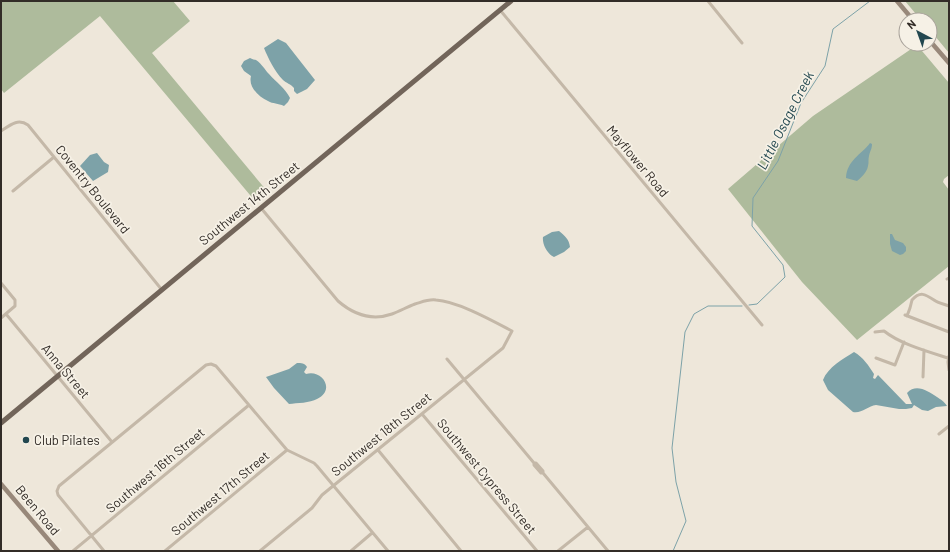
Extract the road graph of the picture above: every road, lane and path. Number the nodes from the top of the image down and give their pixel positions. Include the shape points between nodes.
1 (511, 1) edge
2 (708, 1) edge
3 (897, 1) edge
4 (500, 10) junction
5 (906, 12) edge
6 (742, 43) dead end
7 (938, 50) edge
8 (949, 63) edge
9 (1, 131) edge
10 (54, 157) junction
11 (13, 191) dead end
12 (261, 208) junction
13 (1, 283) edge
14 (162, 290) junction
15 (949, 306) edge
16 (6, 314) junction
17 (1, 318) edge
18 (762, 325) dead end
19 (875, 332) dead end
20 (949, 332) edge
21 (904, 342) junction
22 (924, 350) junction
23 (949, 357) edge
24 (876, 358) dead end
25 (447, 359) dead end
26 (949, 370) edge
27 (57, 377) junction
28 (923, 377) dead end
29 (465, 379) junction
30 (249, 405) junction
31 (422, 414) junction
32 (1, 423) edge
33 (949, 426) edge
34 (939, 434) dead end
35 (112, 442) junction
36 (288, 450) junction
37 (378, 450) junction
38 (1, 484) edge
39 (333, 486) junction
40 (588, 527) junction
41 (372, 533) junction
42 (91, 536) junction
43 (58, 551) edge
44 (73, 551) edge
45 (104, 551) edge
46 (165, 551) edge
47 (260, 551) edge
48 (351, 551) edge
49 (388, 551) edge
50 (462, 551) edge
51 (537, 551) edge
52 (558, 551) edge
53 (608, 551) edge

1 - 4 main road, Southwest 14th Street
2 - 6 street
3 - 5 street
4 - 12 main road, Southwest 14th Street
4 - 18 street, Mayflower Road
7 - 8 street
9 - 10 street, Coventry Boulevard via 15,122 24,122
10 - 11 street
10 - 14 street, Coventry Boulevard
12 - 14 main road, Southwest 14th Street
12 - 29 street, Southwest 18th Street via 338,301 348,309 365,316 380,317 425,300 445,301 512,331 503,348
13 - 16 street via 15,300 15,306
14 - 27 main road, Southwest 14th Street
15 - 20 street via 928,295 920,295 912,300 906,315
16 - 17 street
16 - 27 street, Anna Street
19 - 21 street via 884,331
21 - 22 street
21 - 24 street via 895,365
22 - 23 street
22 - 28 street
23 - 26 street
25 - 29 street
27 - 32 main road, Southwest 14th Street
27 - 35 street, Anna Street
29 - 31 street, Southwest 18th Street
29 - 40 street
30 - 35 street via 216,366 206,365
30 - 36 street
30 - 42 street, Southwest 16th Street
31 - 37 street, Southwest 18th Street
31 - 51 street, Southwest Cypress Street
33 - 34 street
35 - 42 street via 59,486 57,491
36 - 39 street via 317,466
36 - 46 street, Southwest 17th Street
37 - 39 street, Southwest 18th Street
37 - 50 street
38 - 43 street, Been Road
39 - 41 street
39 - 47 street, Southwest 18th Street via 312,508
40 - 52 street
40 - 53 street
41 - 48 street
41 - 49 street
42 - 44 street, Southwest 16th Street
42 - 45 street

